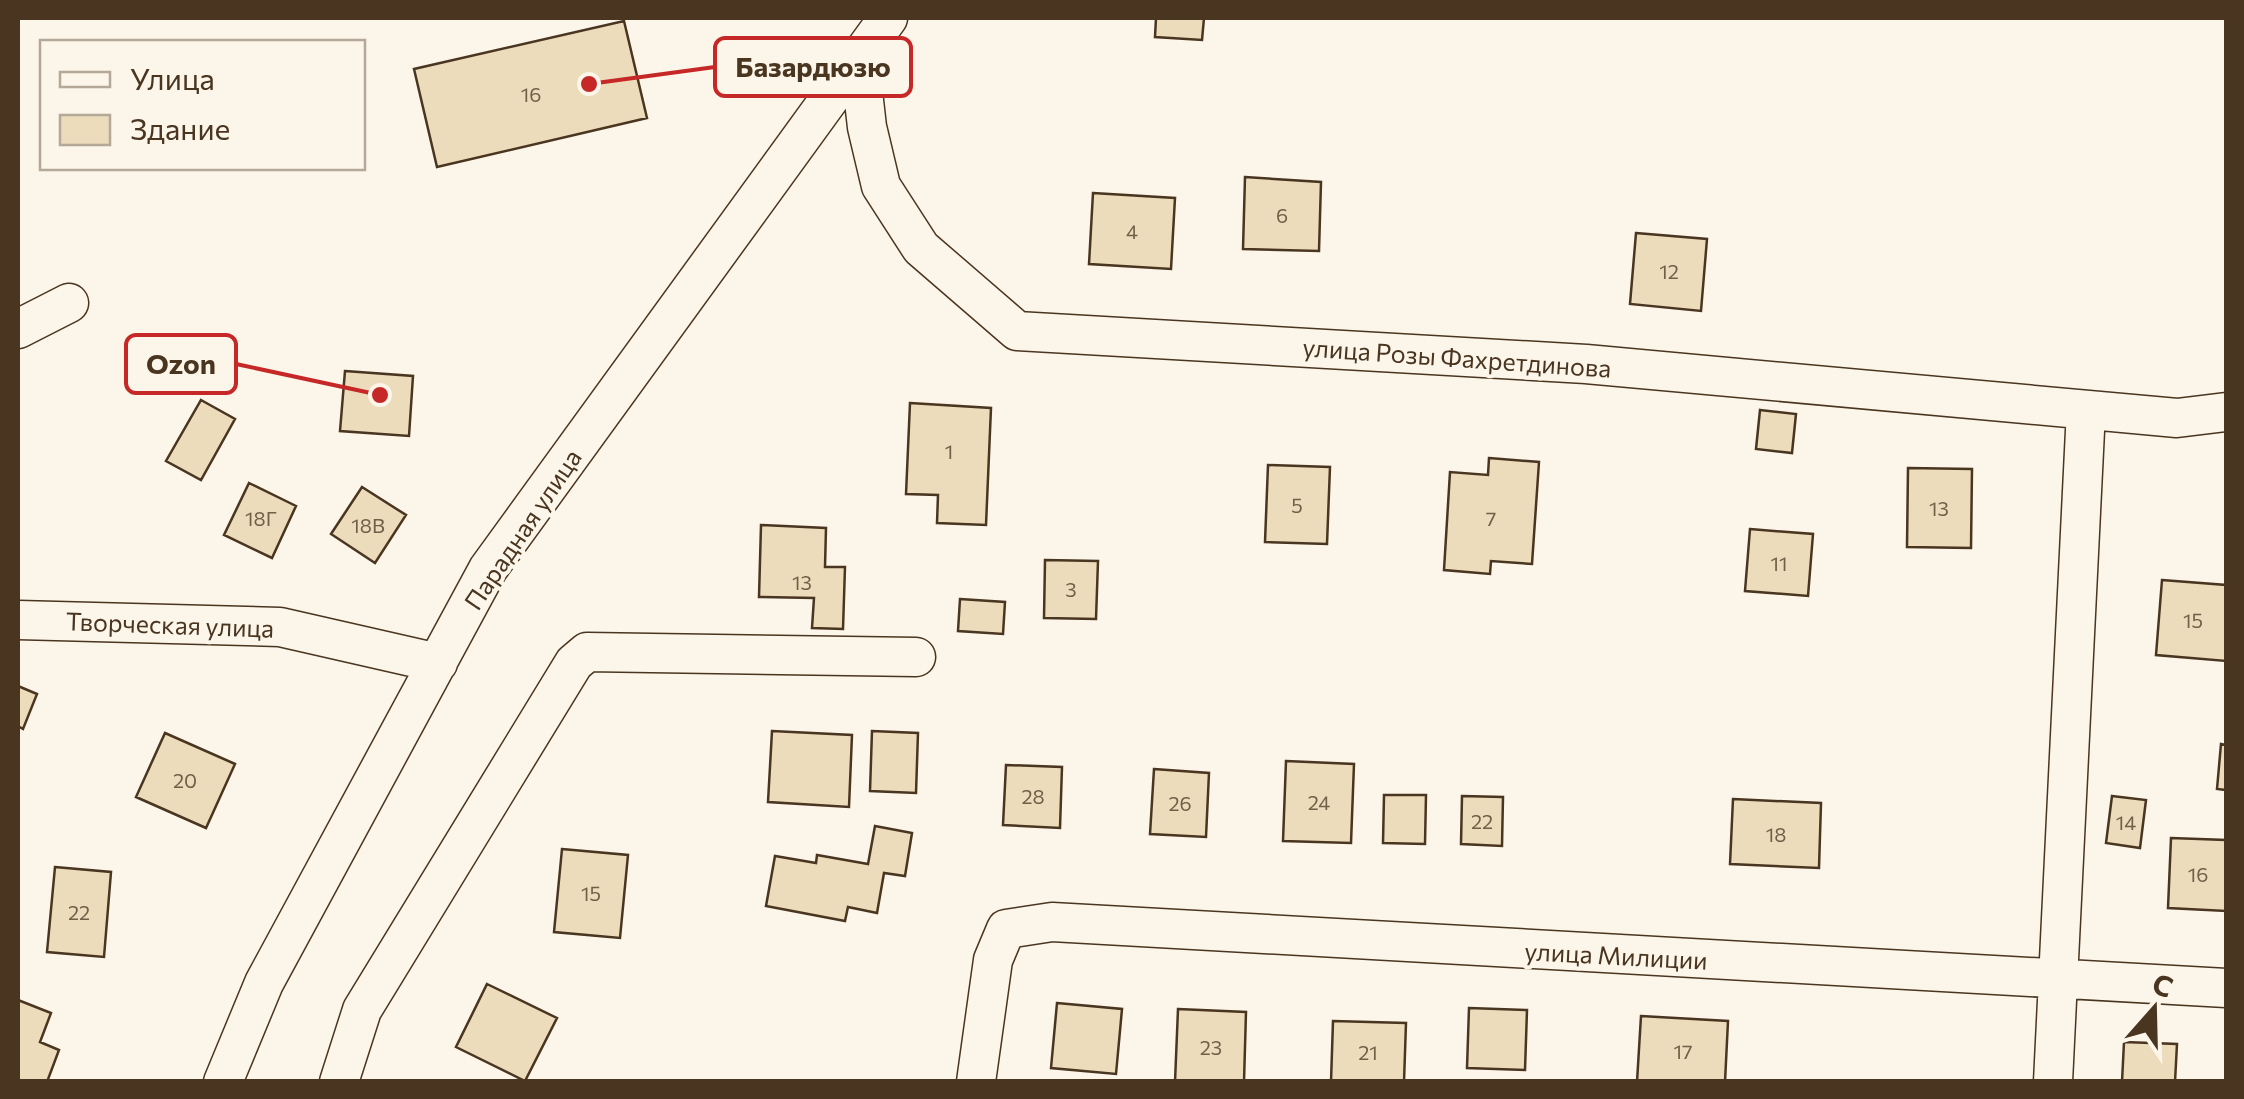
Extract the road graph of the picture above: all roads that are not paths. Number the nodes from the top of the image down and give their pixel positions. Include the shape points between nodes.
1 (888, 18) edge
2 (859, 57) junction
3 (69, 302) dead end
4 (18, 329) edge
5 (2086, 410) junction
6 (2226, 412) edge
7 (18, 620) edge
8 (916, 657) dead end
9 (438, 663) junction
10 (2058, 981) junction
11 (2226, 988) edge
12 (223, 1082) edge
13 (339, 1082) edge
14 (976, 1082) edge
15 (2053, 1082) edge

1 - 2 street, Парадная улица
2 - 5 street, улица Розы Фахретдинова via 866,126 882,186 921,248 1017,331 1586,364
2 - 9 street, Парадная улица via 488,569
3 - 4 street
5 - 6 street, улица Розы Фахретдинова via 2177,418
5 - 10 street
7 - 9 street, Творческая улица via 280,627
8 - 13 street via 587,652 362,1010
9 - 12 street, Парадная улица via 264,983
10 - 11 street, улица Милиции
10 - 14 street, улица Милиции via 1052,922 1006,929 993,960
10 - 15 street

